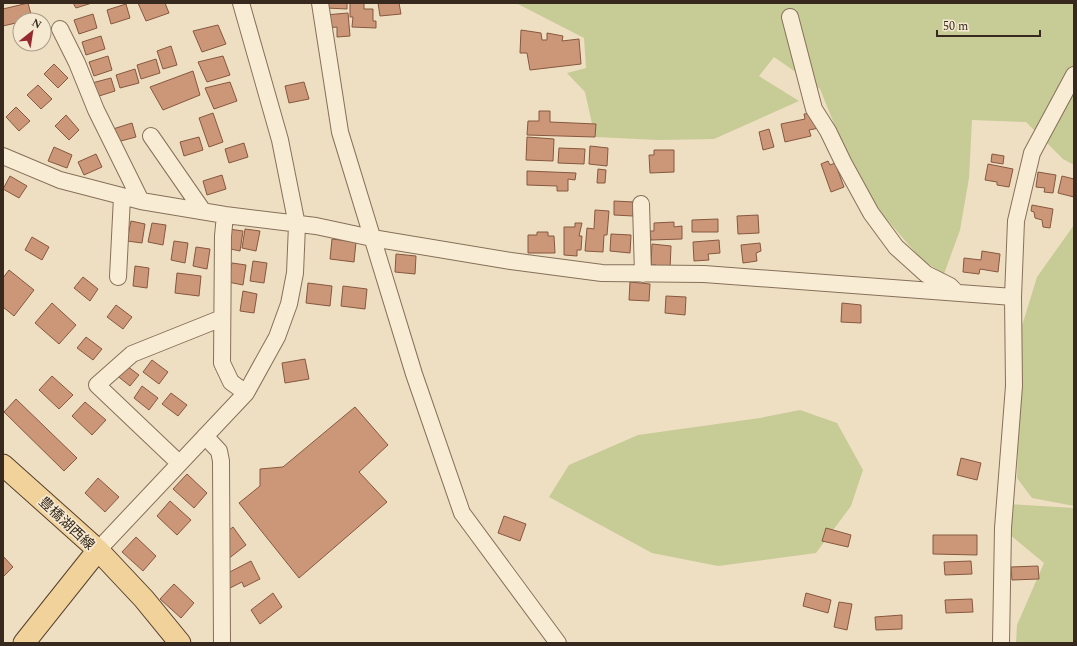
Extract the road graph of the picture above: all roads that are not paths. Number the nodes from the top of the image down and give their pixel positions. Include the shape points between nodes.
1 (241, 3) edge
2 (320, 3) edge
3 (790, 17) dead end
4 (60, 29) dead end
5 (1074, 75) edge
6 (151, 136) dead end
7 (3, 156) edge
8 (122, 197) junction
9 (141, 201) junction
10 (641, 204) dead end
11 (203, 211) junction
12 (225, 215) junction
13 (297, 225) junction
14 (372, 238) junction
15 (643, 274) junction
16 (118, 277) dead end
17 (957, 293) junction
18 (1013, 297) junction
19 (222, 318) junction
20 (246, 393) junction
21 (205, 436) junction
22 (179, 463) junction
23 (3, 465) edge
24 (98, 550) junction
25 (24, 643) edge
26 (180, 643) edge
27 (222, 643) edge
28 (558, 643) edge
29 (1001, 643) edge

1 - 13 street via 280,140
2 - 14 street via 340,132
3 - 17 street via 814,109 828,130 871,214 896,247 926,274 950,286
4 - 9 street
5 - 18 street via 1032,153 1016,221
6 - 11 street
7 - 8 street via 60,180
8 - 9 street
8 - 16 street
9 - 11 street
10 - 15 street
11 - 12 street
12 - 13 street
12 - 19 street
13 - 14 street via 316,226
13 - 20 street via 295,273 289,304 277,338
14 - 15 street via 541,265 602,273
14 - 28 street via 414,374 462,513
15 - 17 street via 704,274
17 - 18 street
18 - 29 street via 1014,386 1003,528
19 - 20 street via 222,364 231,382
19 - 22 street via 132,354 97,385
20 - 21 street
21 - 22 street
21 - 27 street via 219,450 221,461
22 - 24 street
23 - 24 main road, 豊橋湖西線
24 - 25 main road, 豊橋湖西線
24 - 26 main road via 144,599

